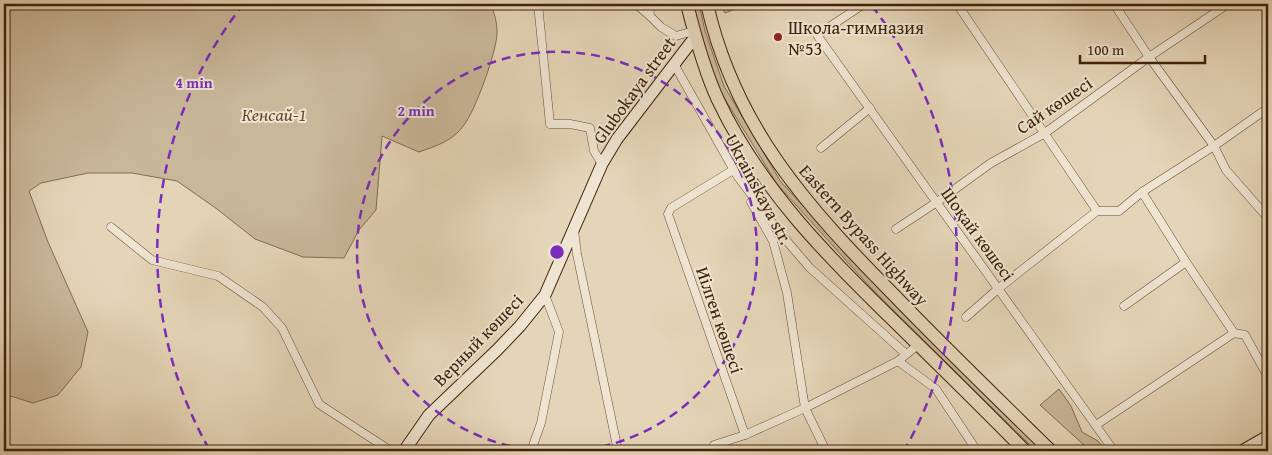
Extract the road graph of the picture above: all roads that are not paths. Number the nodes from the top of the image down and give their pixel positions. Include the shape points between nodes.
1 (538, 4) edge
2 (636, 4) edge
3 (649, 4) edge
4 (686, 4) edge
5 (707, 4) edge
6 (864, 4) edge
7 (957, 4) edge
8 (1114, 4) edge
9 (1228, 4) edge
10 (650, 16) junction
11 (694, 34) junction
12 (1149, 57) junction
13 (674, 64) junction
14 (870, 108) junction
15 (1268, 108) edge
16 (1045, 133) junction
17 (1214, 146) junction
18 (821, 148) dead end
19 (602, 164) junction
20 (733, 170) junction
21 (1142, 192) junction
22 (937, 202) junction
23 (1097, 211) junction
24 (1268, 218) edge
25 (111, 227) dead end
26 (574, 227) junction
27 (896, 229) dead end
28 (1186, 262) junction
29 (999, 288) junction
30 (545, 295) junction
31 (1124, 306) dead end
32 (966, 317) dead end
33 (1234, 333) junction
34 (918, 345) junction
35 (906, 354) junction
36 (898, 361) junction
37 (1268, 377) edge
38 (805, 408) junction
39 (1096, 425) junction
40 (744, 435) junction
41 (1268, 436) edge
42 (716, 448) edge
43 (390, 451) edge
44 (404, 451) edge
45 (532, 451) edge
46 (618, 451) edge
47 (826, 451) edge
48 (977, 451) edge
49 (1025, 451) edge
50 (1051, 451) edge
51 (1114, 451) edge
52 (1242, 451) edge

1 - 19 street via 550,124 590,128 594,151
2 - 10 street
3 - 10 street
4 - 11 main road, Eastern Bypass Highway
5 - 50 main road, Eastern Bypass Highway via 714,36 736,91 762,140 784,172 858,259
6 - 14 street, Шоқай көшесі via 817,35
7 - 16 street
8 - 12 street
9 - 12 street, Сай көшесі
10 - 11 street via 676,36
11 - 13 street, Glubokaya street
11 - 34 main road, Eastern Bypass Highway via 718,100 765,179 800,225
12 - 16 street, Сай көшесі
12 - 17 street
13 - 19 street, Glubokaya street
13 - 20 street, Ukrainskaya str.
14 - 18 street
14 - 22 street, Шоқай көшесі
15 - 17 street
16 - 22 street, Сай көшесі via 991,163
16 - 23 street
17 - 21 street
17 - 24 street via 1226,170
19 - 26 street, Верный көшесі
20 - 35 street via 810,268
20 - 38 street, Ukrainskaya str. via 773,241 788,293
20 - 40 street, Иілген көшесі via 671,208 668,214
21 - 23 street via 1119,210
21 - 28 street
22 - 27 street, Сай көшесі
22 - 29 street, Шоқай көшесі
23 - 29 street
25 - 43 street via 152,260 218,276 263,306 282,328 319,404
26 - 30 street, Верный көшесі
26 - 46 street
28 - 31 street
28 - 33 street
29 - 32 street
29 - 39 street, Шоқай көшесі
30 - 44 street, Верный көшесі via 497,350 429,415
30 - 45 street via 559,332 541,423
33 - 37 street via 1245,335
33 - 39 street
34 - 35 street
34 - 49 main road, Eastern Bypass Highway
35 - 36 street
36 - 38 street
36 - 48 street via 936,389
38 - 40 street
38 - 47 street, Ukrainskaya str.
39 - 51 street, Шоқай көшесі
40 - 42 street
41 - 52 street

